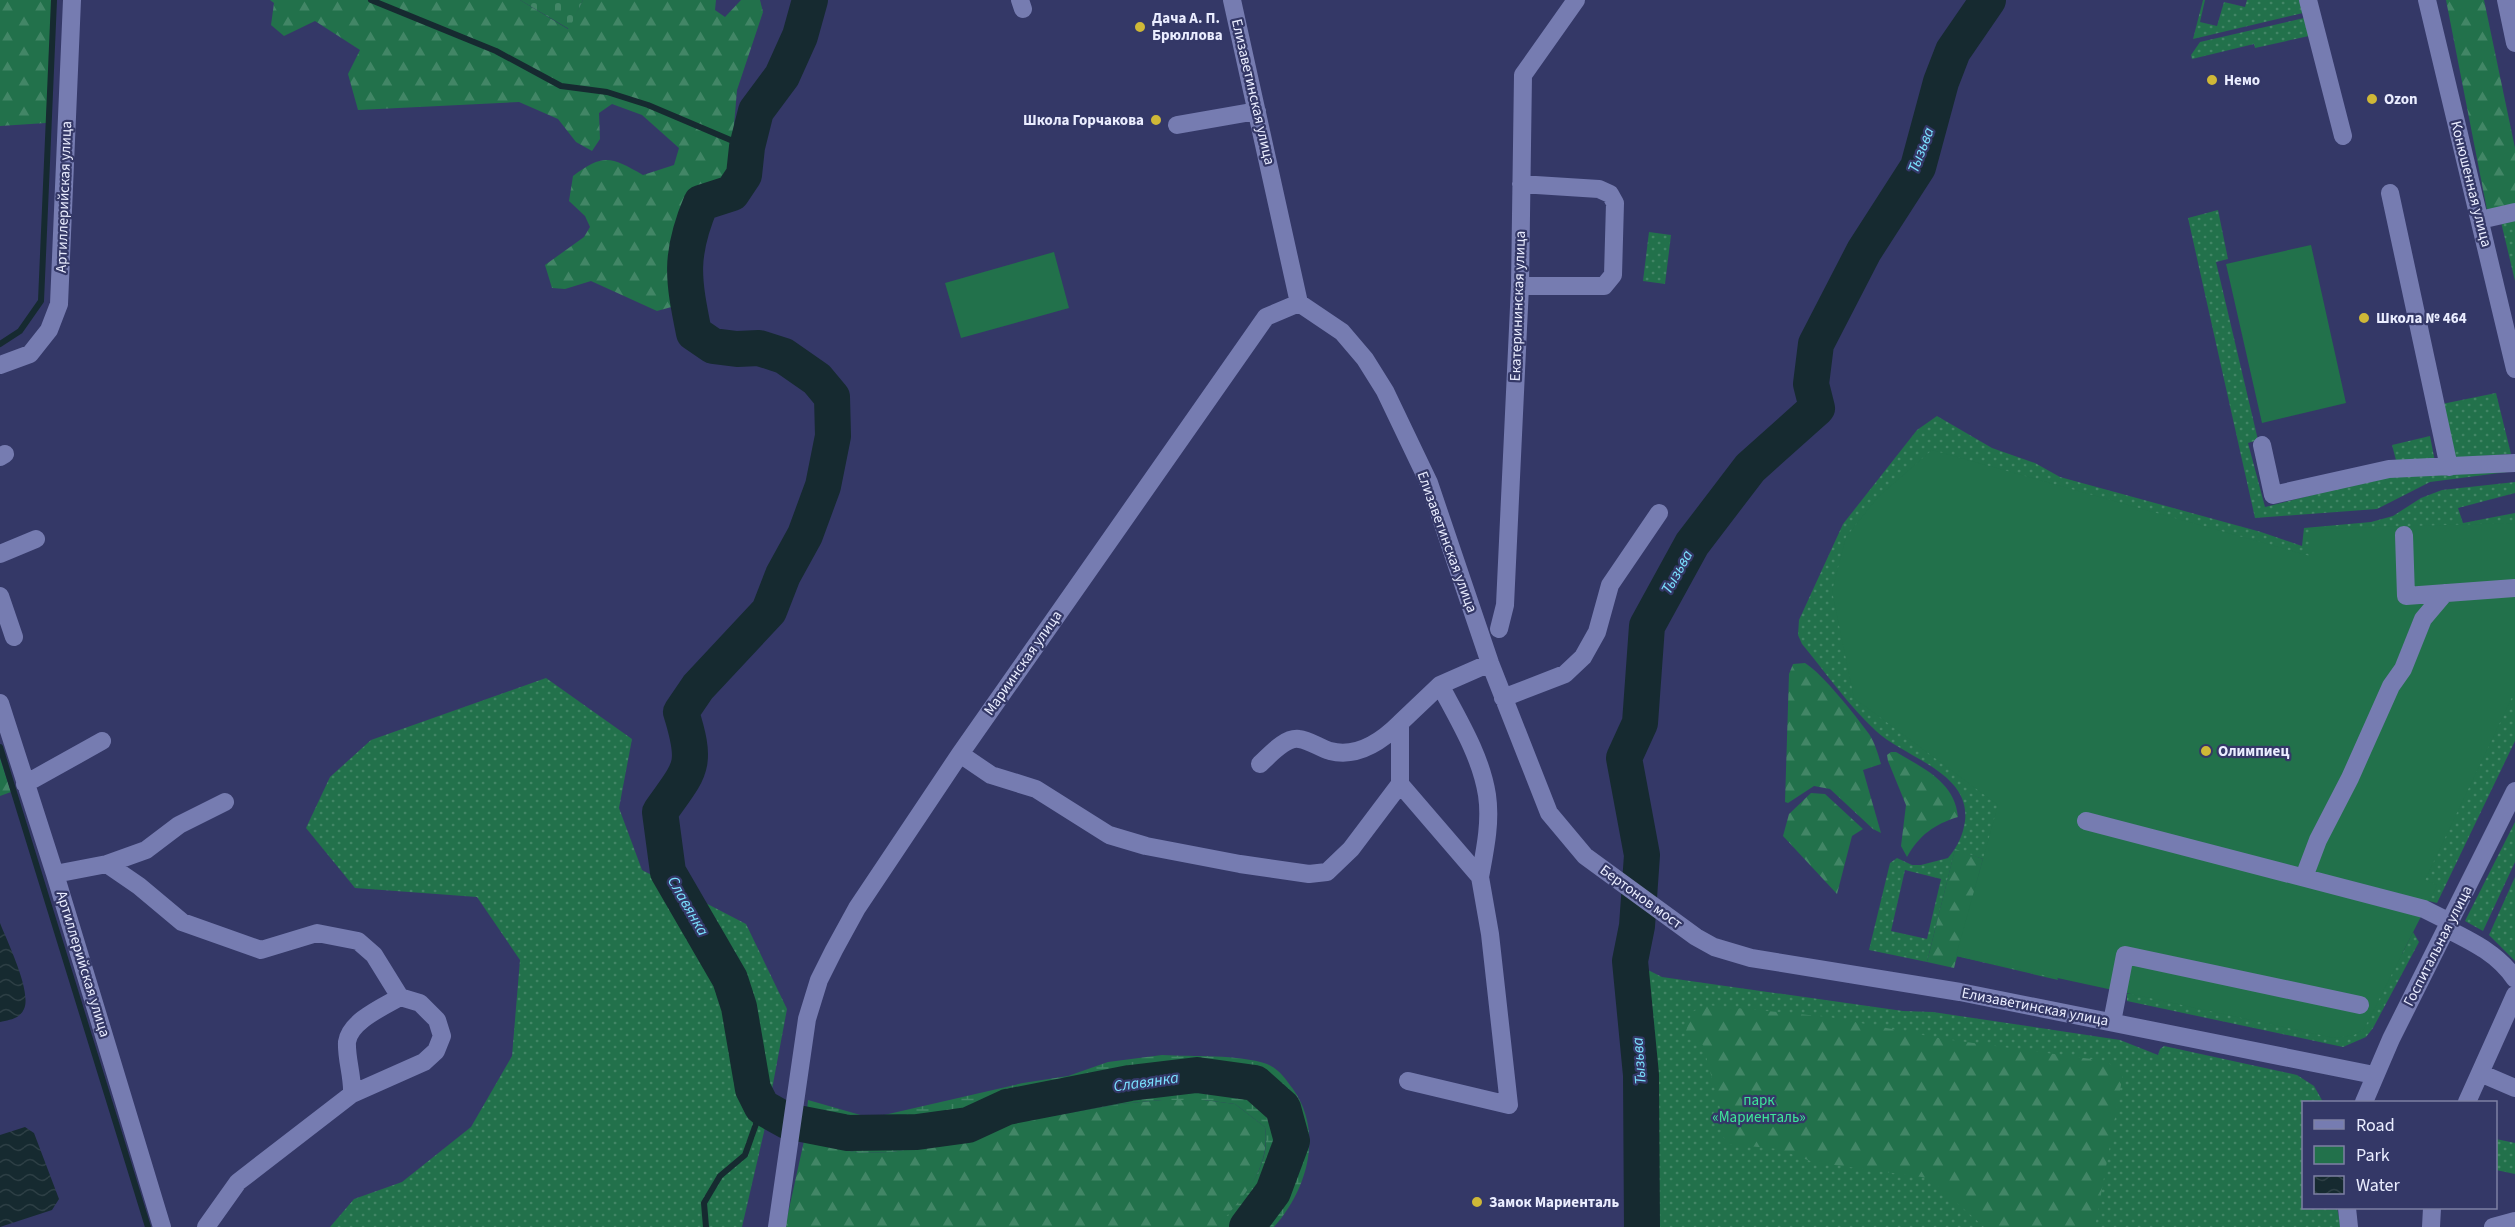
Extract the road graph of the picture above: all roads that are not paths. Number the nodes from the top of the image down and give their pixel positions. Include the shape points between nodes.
1 (72, 0) edge
2 (1232, 0) edge
3 (1576, 0) edge
4 (2308, 0) edge
5 (2427, 0) edge
6 (2506, 0) edge
7 (2515, 43) edge
8 (1257, 111) junction
9 (1177, 125) dead end
10 (2343, 136) dead end
11 (1521, 184) junction
12 (2390, 193) dead end
13 (2515, 212) edge
14 (2480, 220) junction
15 (1520, 286) junction
16 (1299, 303) junction
17 (0, 365) edge
18 (2515, 369) edge
19 (2262, 445) dead end
20 (2515, 463) edge
21 (2449, 467) junction
22 (1659, 513) dead end
23 (2404, 535) dead end
24 (36, 539) dead end
25 (0, 554) edge
26 (2515, 588) edge
27 (2445, 593) junction
28 (0, 596) edge
29 (1499, 629) dead end
30 (14, 637) dead end
31 (1490, 663) junction
32 (1440, 685) junction
33 (1503, 698) junction
34 (0, 703) edge
35 (1400, 723) junction
36 (102, 741) dead end
37 (960, 754) junction
38 (1260, 764) dead end
39 (25, 784) junction
40 (1400, 784) junction
41 (2515, 791) edge
42 (225, 802) dead end
43 (2086, 821) dead end
44 (1585, 856) joint
45 (107, 864) junction
46 (55, 874) junction
47 (1480, 877) junction
48 (2304, 877) junction
49 (2448, 925) junction
50 (1696, 937) joint
51 (2515, 979) edge
52 (2515, 994) edge
53 (400, 997) junction
54 (2360, 1005) dead end
55 (2112, 1022) junction
56 (2480, 1074) junction
57 (2374, 1075) junction
58 (1408, 1081) dead end
59 (2515, 1088) edge
60 (352, 1094) junction
61 (2364, 1101) edge
62 (2467, 1101) edge
63 (2347, 1209) edge
64 (2432, 1209) edge
65 (2515, 1221) edge
66 (162, 1227) edge
67 (206, 1227) edge
68 (777, 1227) edge
69 (2349, 1227) edge
70 (2431, 1227) edge
71 (2493, 1227) edge

1 - 17 street, Артиллерийская улица via 59,304 49,330 30,354
2 - 8 street, Елизаветинская улица
3 - 11 street, Екатерининская улица via 1523,75
4 - 10 street
5 - 14 street, Конюшенная улица
6 - 7 street
8 - 9 street
8 - 16 street, Елизаветинская улица
11 - 15 street, Екатерининская улица
11 - 15 street via 1599,189 1610,194 1615,212 1613,275 1604,286
12 - 21 street
13 - 14 street
14 - 18 street, Конюшенная улица
15 - 29 street, Екатерининская улица via 1505,605
16 - 31 street, Елизаветинская улица via 1342,332 1385,391 1429,483
16 - 37 street, Мариинская улица via 1266,317
19 - 21 street via 2273,495 2389,469
20 - 21 street
22 - 33 street via 1610,585 1597,632 1583,657 1565,674
23 - 27 street via 2406,596
24 - 25 street
26 - 27 street
27 - 48 street via 2423,619
28 - 30 street
31 - 32 street
31 - 33 street, Елизаветинская улица
32 - 35 street
32 - 47 street via 1477,759 1487,794 1487,840
33 - 44 street, Елизаветинская улица via 1549,813
34 - 39 street, Артиллерийская улица
35 - 38 street via 1384,740 1365,748 1333,752 1299,739 1283,744
35 - 40 street
36 - 39 street
37 - 40 street via 991,775 1036,789 1109,835 1181,853 1309,874 1327,872 1351,849
37 - 68 street, Мариинская улица via 857,908 812,999 799,1059
39 - 46 street, Артиллерийская улица
40 - 47 street
41 - 49 street, Госпитальная улица
42 - 45 street via 179,825 146,850
43 - 48 street
44 - 50 street, Бертонов мост
45 - 46 street
45 - 53 street via 182,922 261,950 317,933 358,941 374,954
46 - 66 street, Артиллерийская улица
47 - 58 street via 1509,1105
48 - 49 street via 2424,909
49 - 51 street via 2481,946
49 - 57 street, Госпитальная улица
50 - 55 street, Елизаветинская улица via 1750,958 1960,992
52 - 56 street
53 - 60 street via 356,1025 347,1042
53 - 60 street via 420,1004 437,1020 442,1036 436,1051 424,1062
54 - 55 street via 2125,955
55 - 57 street, Елизаветинская улица
56 - 59 street
56 - 62 street
57 - 61 street, Госпитальная улица
60 - 67 street via 238,1182
63 - 69 street
64 - 70 street
65 - 71 street

